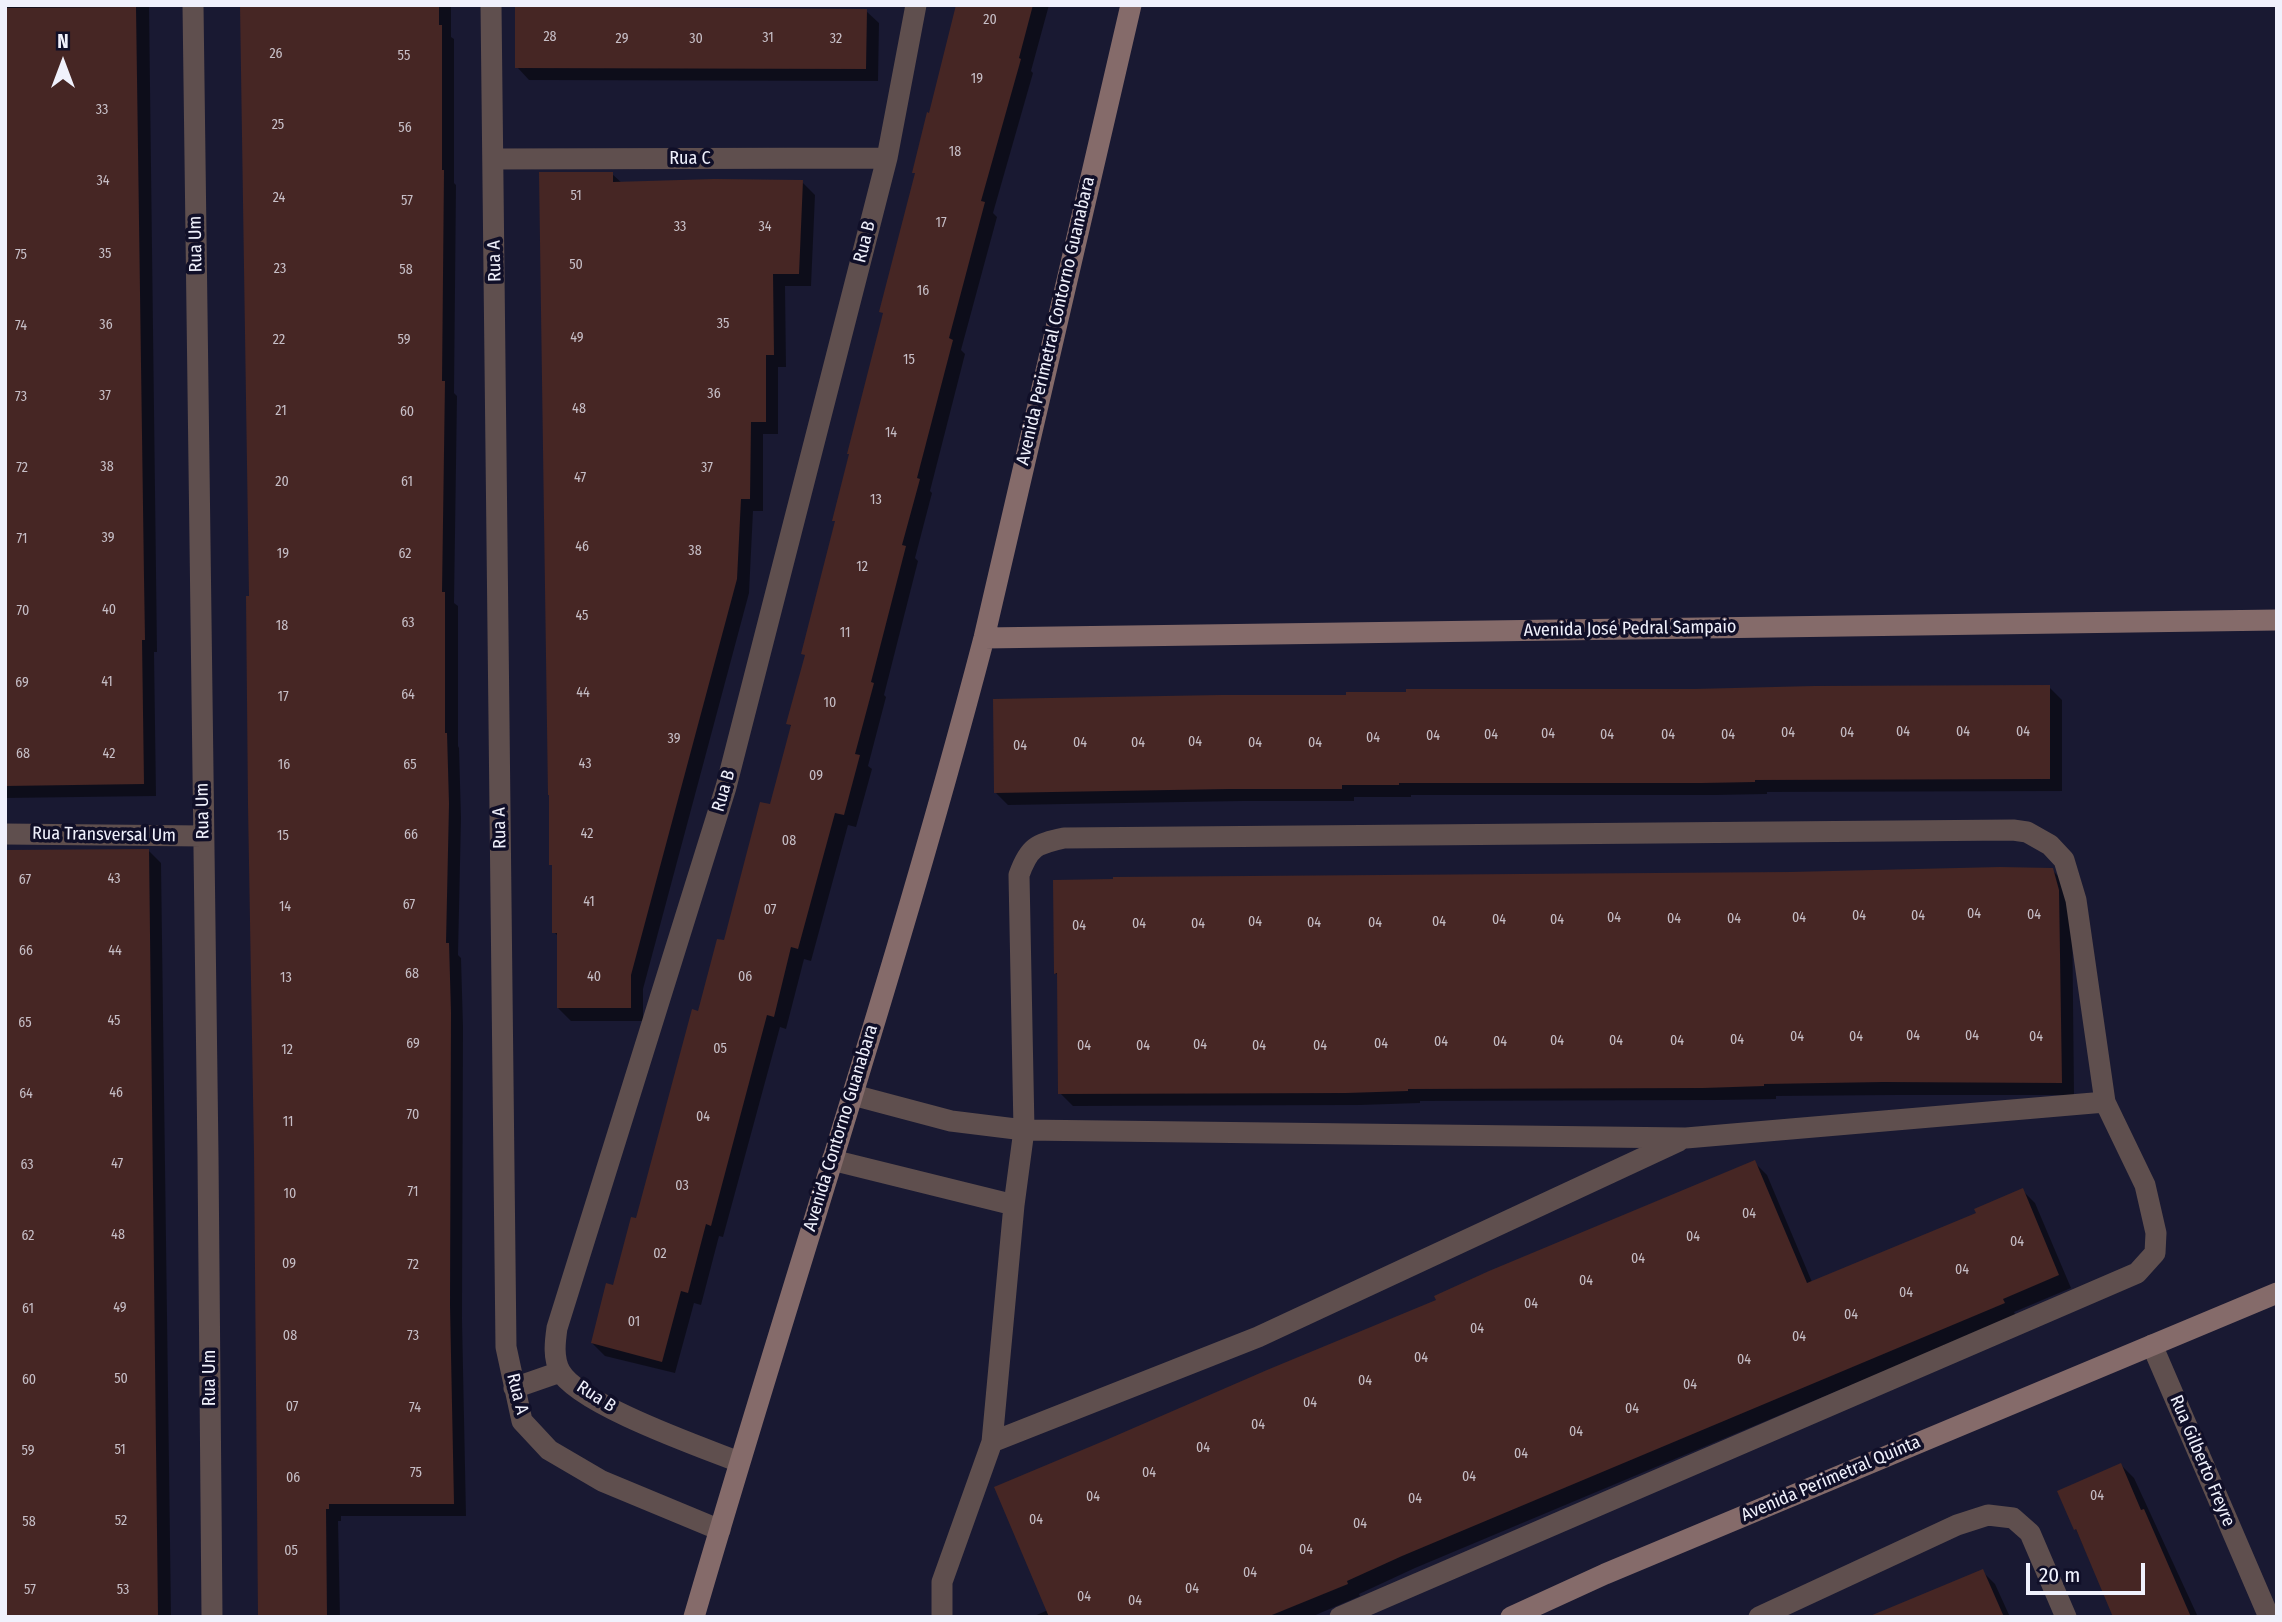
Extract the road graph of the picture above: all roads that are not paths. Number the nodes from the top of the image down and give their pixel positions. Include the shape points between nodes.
1 (193, 5) edge
2 (491, 5) edge
3 (916, 5) edge
4 (1130, 5) edge
5 (887, 158) junction
6 (494, 159) junction
7 (2277, 620) edge
8 (984, 638) junction
9 (5, 834) edge
10 (203, 836) junction
11 (853, 1095) junction
12 (2105, 1102) junction
13 (1024, 1130) junction
14 (1686, 1138) junction
15 (832, 1160) junction
16 (1014, 1205) junction
17 (2277, 1293) edge
18 (2152, 1345) junction
19 (560, 1372) junction
20 (514, 1388) junction
21 (992, 1442) junction
22 (739, 1462) junction
23 (720, 1530) junction
24 (1766, 1615) edge
25 (212, 1617) edge
26 (694, 1617) edge
27 (942, 1617) edge
28 (1340, 1617) edge
29 (1510, 1617) edge
30 (2066, 1617) edge
31 (2269, 1617) edge

1 - 10 street, Rua Um
2 - 6 street, Rua A
3 - 5 street, Rua B
4 - 8 main road, Avenida Perimetral Contorno Guanabara
5 - 6 street, Rua C
5 - 19 street, Rua B via 726,787 557,1328
6 - 20 street, Rua A via 505,1316
7 - 8 main road, Avenida José Pedral Sampaio
8 - 11 main road, Avenida Contorno Guanabara
9 - 10 street, Rua Transversal Um
10 - 25 street, Rua Um
11 - 13 street via 951,1121
11 - 15 main road, Avenida Contorno Guanabara
12 - 13 street via 2076,900 2064,860 2050,845 2027,832 1064,838 1040,843 1025,859 1019,875
12 - 14 street
12 - 28 street via 2145,1185 2156,1233 2155,1253 2137,1273
13 - 14 street
13 - 16 street
14 - 21 street via 1258,1337
15 - 16 street
15 - 22 main road, Avenida Contorno Guanabara
16 - 21 street
17 - 18 main road
18 - 29 main road, Avenida Perimetral Quinta
18 - 31 street, Rua Gilberto Freyre
19 - 20 street
19 - 22 street, Rua B via 585,1394 623,1415
20 - 23 street, Rua A via 522,1420 550,1450 602,1481
21 - 27 street via 942,1582
22 - 23 main road, Avenida Contorno Guanabara
23 - 26 main road, Avenida Contorno Guanabara
24 - 30 street via 1957,1525 1988,1515 2013,1518 2030,1533

